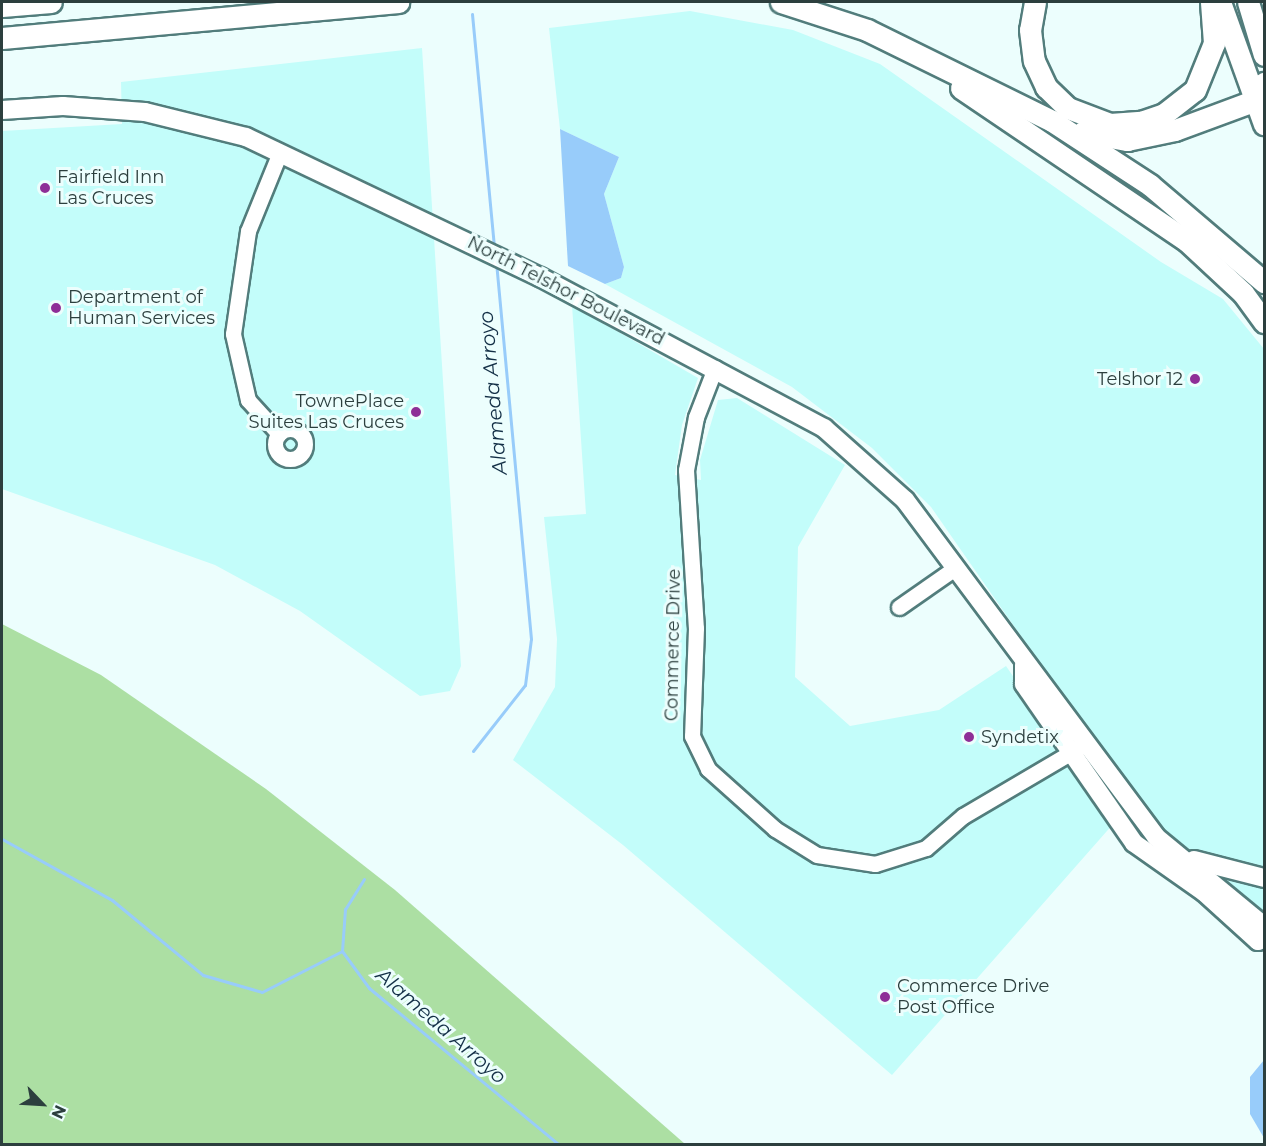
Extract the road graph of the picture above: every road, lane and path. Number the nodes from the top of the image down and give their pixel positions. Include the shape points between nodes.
1 (51, 2) edge
2 (398, 2) edge
3 (781, 2) edge
4 (1035, 2) edge
5 (1211, 2) edge
6 (1221, 2) edge
7 (1248, 2) edge
8 (2, 6) edge
9 (2, 38) edge
10 (898, 45) junction
11 (1263, 49) edge
12 (1260, 92) edge
13 (2, 110) edge
14 (1052, 121) junction
15 (1264, 124) edge
16 (1264, 142) edge
17 (280, 152) junction
18 (1260, 276) edge
19 (1264, 321) edge
20 (716, 368) junction
21 (279, 434) dead end
22 (955, 568) junction
23 (899, 607) dead end
24 (1078, 748) junction
25 (1156, 837) junction
26 (1264, 878) edge
27 (1261, 931) edge

1 - 8 highway
2 - 9 highway
3 - 10 highway
4 - 5 highway via 1031,40 1046,87 1068,108 1110,124 1141,122 1164,114 1195,90 1214,43
6 - 12 highway
7 - 11 highway
10 - 14 highway
10 - 19 highway via 1187,241 1230,279
12 - 14 highway via 1174,130 1127,140
12 - 15 highway
12 - 16 highway
13 - 17 main road, North Telshor Boulevard via 63,106 172,116
14 - 18 highway via 1150,185
17 - 20 main road, North Telshor Boulevard via 516,265
17 - 21 street via 248,231 233,334 248,400
20 - 22 main road, North Telshor Boulevard via 824,428 866,461 905,500
20 - 24 street, Commerce Drive via 696,417 686,470 696,628 692,734 708,769 775,829 817,855 875,864 926,848 963,816
22 - 23 street
22 - 24 main road, North Telshor Boulevard via 1024,665 1038,674
24 - 25 main road, North Telshor Boulevard
24 - 27 main road, North Telshor Boulevard via 1134,843
25 - 26 main road via 1224,872
25 - 27 main road, North Telshor Boulevard

